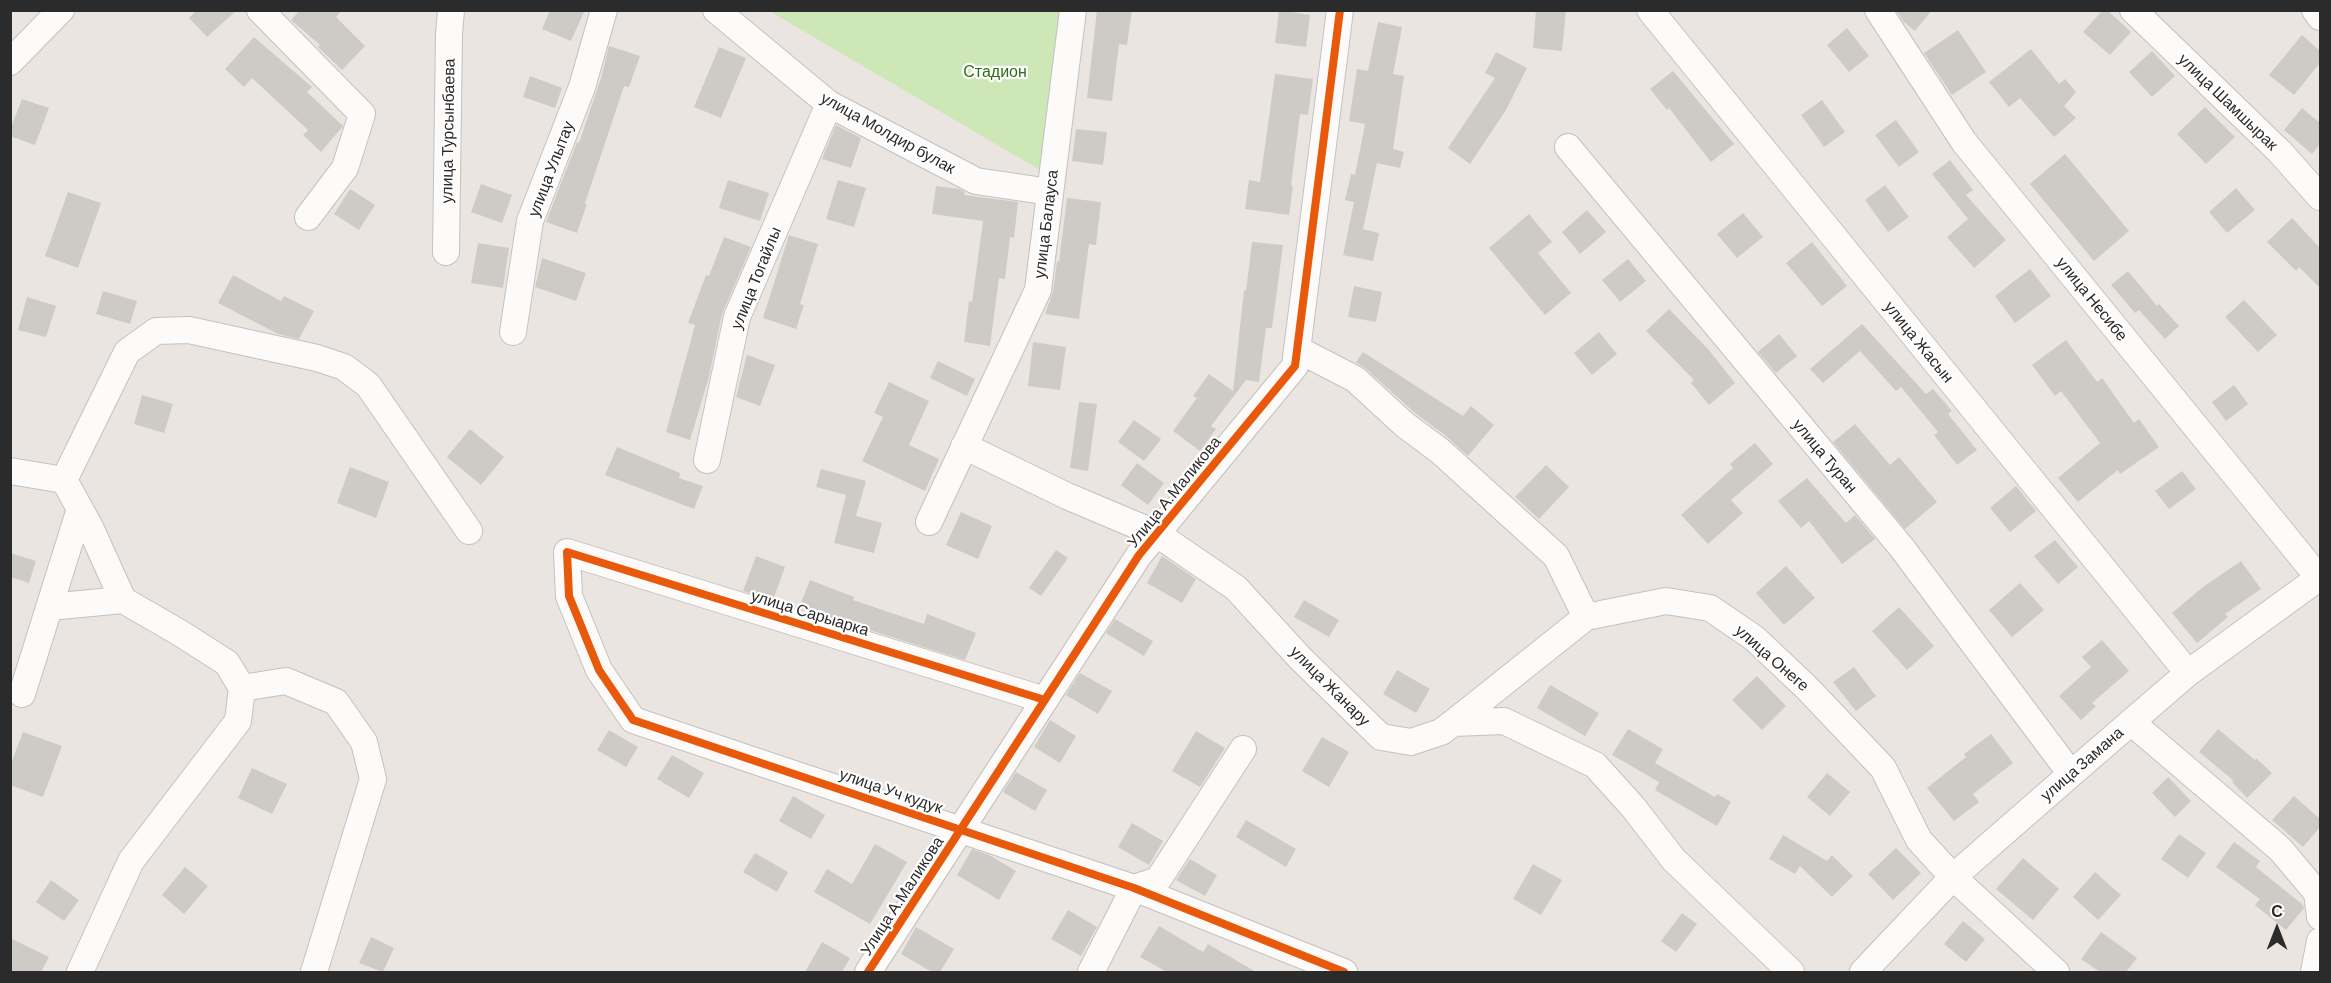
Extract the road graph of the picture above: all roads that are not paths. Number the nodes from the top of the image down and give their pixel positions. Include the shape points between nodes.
1 (261, 10) edge
2 (451, 10) edge
3 (604, 10) edge
4 (716, 10) edge
5 (1073, 10) edge
6 (1340, 10) edge
7 (1650, 10) edge
8 (1878, 10) edge
9 (2133, 10) edge
10 (2315, 10) edge
11 (55, 14) edge
12 (2320, 17) edge
13 (11, 60) edge
14 (829, 104) junction
15 (1568, 147) dead end
16 (1050, 192) junction
17 (2320, 197) edge
18 (308, 217) dead end
19 (446, 252) dead end
20 (513, 332) dead end
21 (1297, 349) junction
22 (964, 446) junction
23 (707, 460) dead end
24 (10, 471) edge
25 (64, 480) junction
26 (80, 509) junction
27 (929, 522) dead end
28 (469, 531) dead end
29 (1157, 534) junction
30 (567, 552) joint
31 (2320, 578) edge
32 (123, 600) junction
33 (49, 607) junction
34 (1586, 616) junction
35 (2188, 673) junction
36 (242, 688) junction
37 (22, 694) dead end
38 (1046, 699) junction
39 (2131, 722) junction
40 (1453, 723) junction
41 (1243, 748) dead end
42 (2071, 774) junction
43 (961, 829) junction
44 (1953, 878) junction
45 (1134, 888) junction
46 (2320, 917) edge
47 (2320, 941) edge
48 (80, 972) edge
49 (314, 972) edge
50 (868, 972) edge
51 (1091, 972) edge
52 (1344, 972) edge
53 (1791, 972) edge
54 (1863, 972) edge
55 (2056, 972) edge
56 (2314, 972) edge

1 - 18 street via 362,114 345,168
2 - 19 street, улица Турсынбаева
3 - 20 street, улица Улытау via 582,87 530,221
4 - 14 street, улица Молдир булак
5 - 16 street, улица Балауса
6 - 21 street, Улица А.Маликова
7 - 35 street, улица Жасын
8 - 31 street, улица Несибе via 1964,142
9 - 17 street, улица Шамшырак via 2280,152
10 - 12 street
11 - 13 street
14 - 16 street, улица Молдир булак via 976,182
14 - 23 street, улица Тогайлы via 737,317
15 - 42 street, улица Туран via 1902,548
16 - 22 street, улица Балауса via 1038,290
21 - 29 street, Улица А.Маликова via 1295,366
21 - 34 street via 1355,379 1556,556
22 - 27 street, улица Балауса
22 - 29 street, улица Жанару
24 - 25 street
25 - 26 street
25 - 28 street via 127,352 156,331 189,330 344,367 368,386
26 - 32 street
26 - 33 street
29 - 38 street, Улица А.Маликова via 1139,555
29 - 40 street, улица Жанару via 1236,588 1380,737 1411,742 1441,732
30 - 38 street, улица Сарыарка
30 - 43 street, улица Уч кудук via 569,596 599,670 633,720
31 - 35 street, улица Замана
32 - 33 street
32 - 36 street via 227,663
33 - 37 street
34 - 40 street
34 - 44 street, улица Онеге via 1666,601 1710,608 1754,638 1883,768 1919,840
35 - 39 street, улица Замана
36 - 48 street via 238,721 131,861
36 - 49 street via 286,681 336,702 364,742 373,779
38 - 43 street, Улица А.Маликова
39 - 42 street, улица Замана
39 - 46 street via 2280,849 2317,893
40 - 53 street, улица Жанару via 1504,721 1595,765 1674,860
41 - 45 street via 1158,880
42 - 44 street, улица Замана
43 - 45 street, улица Уч кудук
43 - 50 street, Улица А.Маликова
44 - 54 street, улица Замана
44 - 55 street, улица Онеге
45 - 51 street
45 - 52 street, улица Уч кудук
47 - 56 street

